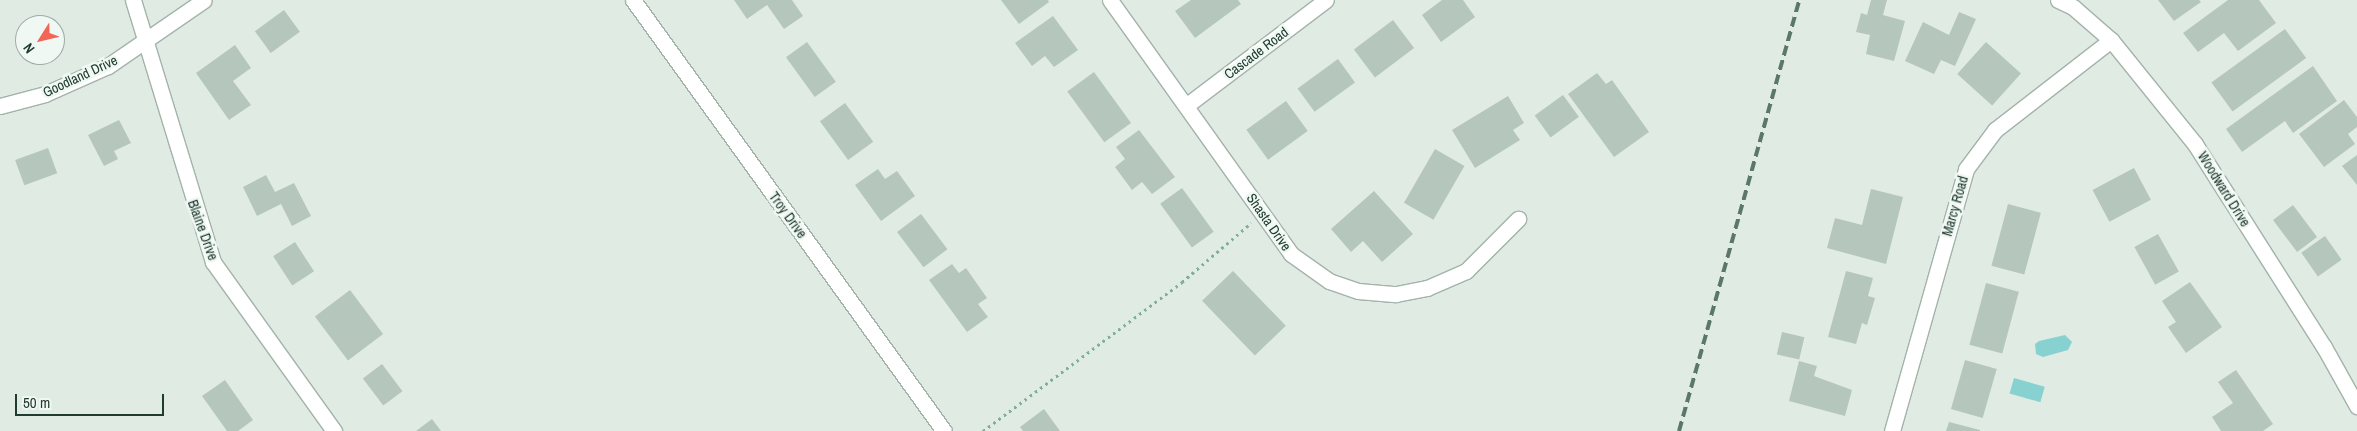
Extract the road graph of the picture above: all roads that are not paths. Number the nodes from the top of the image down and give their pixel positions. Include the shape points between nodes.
1 (133, 0) edge
2 (204, 0) edge
3 (633, 0) edge
4 (1110, 0) edge
5 (1326, 0) edge
6 (2058, 0) edge
7 (146, 40) junction
8 (2111, 40) junction
9 (0, 106) edge
10 (1186, 106) junction
11 (1518, 219) dead end
12 (2357, 406) edge
13 (334, 431) edge
14 (944, 431) edge
15 (1892, 431) edge

1 - 7 street, Blaine Drive
2 - 7 street, Goodland Drive
3 - 14 street, Troy Drive
4 - 10 street, Shasta Drive
5 - 10 street, Cascade Road
6 - 8 street, Woodward Drive via 2073,6
7 - 9 street, Goodland Drive via 108,66 45,94
7 - 13 street, Blaine Drive via 203,237 214,262
8 - 12 street, Woodward Drive via 2196,144 2324,347
8 - 15 street, Marcy Road via 1995,130 1966,169
10 - 11 street, Shasta Drive via 1291,254 1329,281 1358,291 1396,294 1427,288 1466,271

